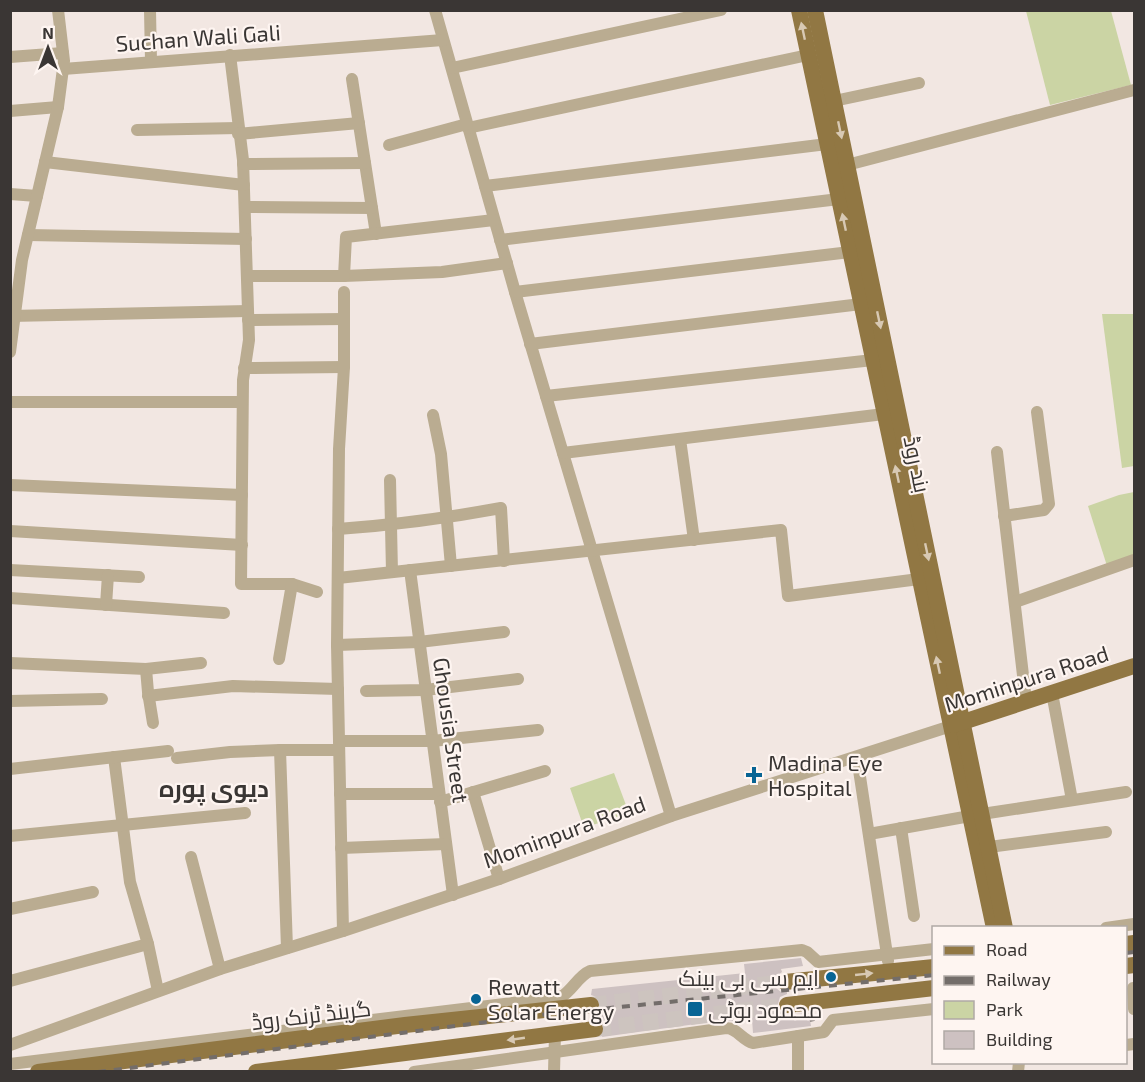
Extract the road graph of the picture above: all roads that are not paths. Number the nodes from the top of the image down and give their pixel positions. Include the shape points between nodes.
1 (58, 10) edge
2 (150, 10) edge
3 (722, 10) edge
4 (799, 10) edge
5 (815, 10) edge
6 (437, 11) edge
7 (677, 15) edge
8 (443, 40) junction
9 (63, 54) junction
10 (230, 55) junction
11 (808, 55) junction
12 (10, 57) edge
13 (151, 61) junction
14 (452, 68) junction
15 (63, 69) junction
16 (352, 79) dead end
17 (919, 83) dead end
18 (1134, 90) edge
19 (834, 101) junction
20 (58, 107) junction
21 (10, 111) edge
22 (359, 123) junction
23 (468, 126) junction
24 (137, 130) dead end
25 (238, 131) junction
26 (827, 144) junction
27 (389, 145) dead end
28 (45, 162) junction
29 (365, 163) junction
30 (243, 164) junction
31 (847, 165) junction
32 (244, 184) junction
33 (484, 186) junction
34 (10, 194) edge
35 (37, 196) junction
36 (839, 199) junction
37 (245, 207) junction
38 (372, 208) junction
39 (494, 220) junction
40 (376, 234) junction
41 (28, 235) junction
42 (246, 239) junction
43 (500, 240) junction
44 (850, 252) junction
45 (17, 255) edge
46 (507, 263) junction
47 (247, 276) junction
48 (344, 276) junction
49 (344, 292) dead end
50 (515, 292) junction
51 (861, 304) junction
52 (13, 316) edge
53 (248, 316) junction
54 (344, 319) junction
55 (530, 344) junction
56 (10, 352) edge
57 (873, 360) junction
58 (344, 367) junction
59 (244, 368) junction
60 (546, 396) junction
61 (10, 402) edge
62 (243, 402) junction
63 (1037, 412) dead end
64 (884, 414) junction
65 (433, 415) dead end
66 (680, 439) junction
67 (997, 452) dead end
68 (563, 453) junction
69 (390, 480) dead end
70 (10, 485) edge
71 (242, 495) junction
72 (1004, 516) junction
73 (447, 518) junction
74 (391, 526) junction
75 (338, 529) junction
76 (10, 531) edge
77 (694, 540) junction
78 (242, 545) junction
79 (592, 552) junction
80 (1134, 560) edge
81 (504, 561) junction
82 (451, 566) junction
83 (10, 570) edge
84 (410, 570) junction
85 (392, 572) junction
86 (108, 575) junction
87 (139, 577) dead end
88 (338, 578) junction
89 (920, 579) junction
90 (292, 584) junction
91 (317, 592) dead end
92 (10, 598) edge
93 (1015, 602) junction
94 (106, 605) junction
95 (224, 613) dead end
96 (504, 633) dead end
97 (419, 642) junction
98 (337, 645) junction
99 (279, 659) dead end
100 (10, 663) edge
101 (201, 663) dead end
102 (1134, 666) edge
103 (146, 669) junction
104 (518, 679) dead end
105 (338, 689) junction
106 (425, 690) junction
107 (366, 691) dead end
108 (1052, 693) junction
109 (148, 696) junction
110 (102, 699) dead end
111 (10, 701) edge
112 (1026, 701) junction
113 (153, 723) dead end
114 (957, 724) junction
115 (538, 730) dead end
116 (432, 741) junction
117 (339, 745) junction
118 (280, 750) junction
119 (114, 757) junction
120 (857, 757) junction
121 (10, 769) edge
122 (545, 771) dead end
123 (473, 792) junction
124 (1126, 792) dead end
125 (340, 794) junction
126 (440, 798) junction
127 (1072, 800) junction
128 (245, 813) dead end
129 (976, 815) junction
130 (671, 816) junction
131 (123, 825) junction
132 (901, 828) junction
133 (1106, 832) dead end
134 (869, 834) junction
135 (10, 836) edge
136 (446, 844) junction
137 (989, 847) junction
138 (341, 848) junction
139 (191, 857) dead end
140 (499, 879) junction
141 (93, 892) dead end
142 (453, 895) junction
143 (10, 909) edge
144 (914, 916) dead end
145 (1134, 924) edge
146 (994, 926) edge
147 (1005, 926) edge
148 (1115, 926) edge
149 (343, 931) junction
150 (148, 944) junction
151 (287, 948) junction
152 (932, 949) edge
153 (887, 954) junction
154 (932, 967) edge
155 (220, 969) junction
156 (890, 972) junction
157 (10, 981) edge
158 (785, 982) tunnel mouth
159 (932, 988) edge
160 (1131, 988) edge
161 (158, 991) junction
162 (591, 1005) tunnel mouth
163 (787, 1005) tunnel mouth
164 (932, 1009) edge
165 (1134, 1009) edge
166 (405, 1025) junction
167 (595, 1029) tunnel mouth
168 (555, 1034) junction
169 (798, 1036) junction
170 (10, 1045) edge
171 (555, 1053) junction
172 (406, 1054) junction
173 (10, 1064) edge
174 (38, 1071) edge
175 (256, 1071) edge
176 (414, 1071) edge
177 (554, 1071) edge
178 (798, 1071) edge

1 - 9 street
2 - 13 street
3 - 7 street
11 -> 4 main road, بند روڈ
5 - 19 main road, بند روڈ
6 - 8 street
7 - 14 street
8 - 10 street, Suchan Wali Gali
8 - 14 street
9 - 12 street
9 - 15 street
10 - 13 street, Suchan Wali Gali
10 - 25 street
11 - 23 street
11 - 26 main road, بند روڈ
13 - 15 street, Suchan Wali Gali
14 - 23 street
15 - 20 street
16 - 22 street
17 - 19 street
18 - 31 street
19 -> 31 main road, بند روڈ
20 - 21 street
20 - 28 street
22 - 25 street
22 - 29 street
23 - 27 street
23 - 33 street
24 - 25 street
25 - 30 street
26 - 33 street
26 - 36 main road, بند روڈ
28 - 32 street
28 - 35 street
29 - 30 street
29 - 38 street
30 - 32 street
31 -> 114 main road, بند روڈ
32 - 37 street
33 - 39 street
34 - 35 street
35 - 41 street
36 - 43 street
44 -> 36 main road, بند روڈ
37 - 38 street
37 - 42 street
38 - 40 street
39 - 40 street
39 - 43 street
40 - 48 street via 346,237
41 - 42 street
41 - 45 street
42 - 47 street
43 - 46 street
44 - 50 street
44 - 51 main road, بند روڈ
45 - 52 street
46 - 48 street via 442,272
46 - 50 street
47 - 48 street
47 - 53 street
49 - 54 street
50 - 55 street
51 - 55 street
51 - 57 main road, بند روڈ
52 - 53 street
52 - 56 street
53 - 54 street
53 - 59 street
54 - 58 street
55 - 60 street
57 - 60 street
57 - 64 main road, بند روڈ
58 - 59 street
58 - 75 street
59 - 62 street
60 - 68 street
61 - 62 street
62 - 71 street
63 - 72 street via 1049,504 1044,510
64 - 66 street
89 -> 64 main road, بند روڈ
65 - 73 street
66 - 68 street
66 - 77 street
67 - 72 street
68 - 79 street
69 - 74 street
70 - 71 street
71 - 78 street
72 - 93 street
73 - 74 street
73 - 81 street via 501,508
73 - 82 street
74 - 75 street
74 - 85 street
75 - 88 street
76 - 78 street
77 - 79 street
77 - 89 street via 781,530 788,596
78 - 90 street via 241,584
79 - 81 street
79 - 130 street
80 - 93 street
81 - 82 street
82 - 84 street
83 - 86 street
84 - 85 street
84 - 97 street, Ghousia Street
85 - 88 street
86 - 87 street
86 - 94 street
88 - 98 street
114 -> 89 main road, بند روڈ
90 - 91 street
90 - 99 street
92 - 94 street
93 - 112 street
94 - 95 street
96 - 97 street
97 - 98 street
97 - 106 street, Ghousia Street
98 - 105 street
100 - 103 street
101 - 103 street
102 - 108 main road, Mominpura Road
103 - 109 street
104 - 106 street
105 - 109 street via 233,686
105 - 117 street
106 - 107 street
106 - 116 street, Ghousia Street
108 - 112 main road, Mominpura Road
108 - 127 street
109 - 113 street
110 - 111 street
112 - 114 main road, Mominpura Road
114 - 120 street, Mominpura Road
114 - 129 main road, بند روڈ
115 - 116 street
116 - 117 street
116 - 126 street, Ghousia Street
117 - 118 street
117 - 125 street
118 - 119 street
118 - 151 street
119 - 121 street
119 - 131 street
120 - 130 street, Mominpura Road
120 - 134 street
122 - 123 street
123 - 126 street
123 - 140 street
124 - 127 street
125 - 126 street
125 - 138 street
126 - 136 street, Ghousia Street
127 - 129 street
128 - 131 street
129 - 132 street
129 - 137 main road, بند روڈ
129 - 146 main road, بند روڈ
130 - 140 street, Mominpura Road
131 - 135 street
131 - 150 street via 130,882
132 - 134 street
132 - 144 street
133 - 137 street
134 - 153 street
136 - 138 street
136 - 142 street, Ghousia Street
137 - 147 main road, بند روڈ
138 - 149 street
139 - 155 street
140 - 142 street, Mominpura Road
141 - 143 street
142 - 149 street, Mominpura Road
145 - 148 street
149 - 151 street, Mominpura Road
150 - 157 street
150 - 161 street
151 - 155 street, Mominpura Road
152 - 153 street
153 - 156 street
153 - 173 street via 818,962 802,950 590,971 561,997
154 - 156 main road
155 - 161 street, Mominpura Road
158 -> 156 main road
159 - 163 main road
160 - 165 street
161 - 170 street, Mominpura Road
162 - 166 main road, گرینڈ ٹرنک روڈ
164 - 169 street via 833,1020 824,1032
166 - 172 main road
166 - 174 main road, گرینڈ ٹرنک روڈ
167 - 168 main road
168 - 171 street
168 -> 172 main road
169 - 171 street via 753,1043 726,1028
169 - 178 street
171 - 176 street
171 - 177 street
172 - 175 main road

